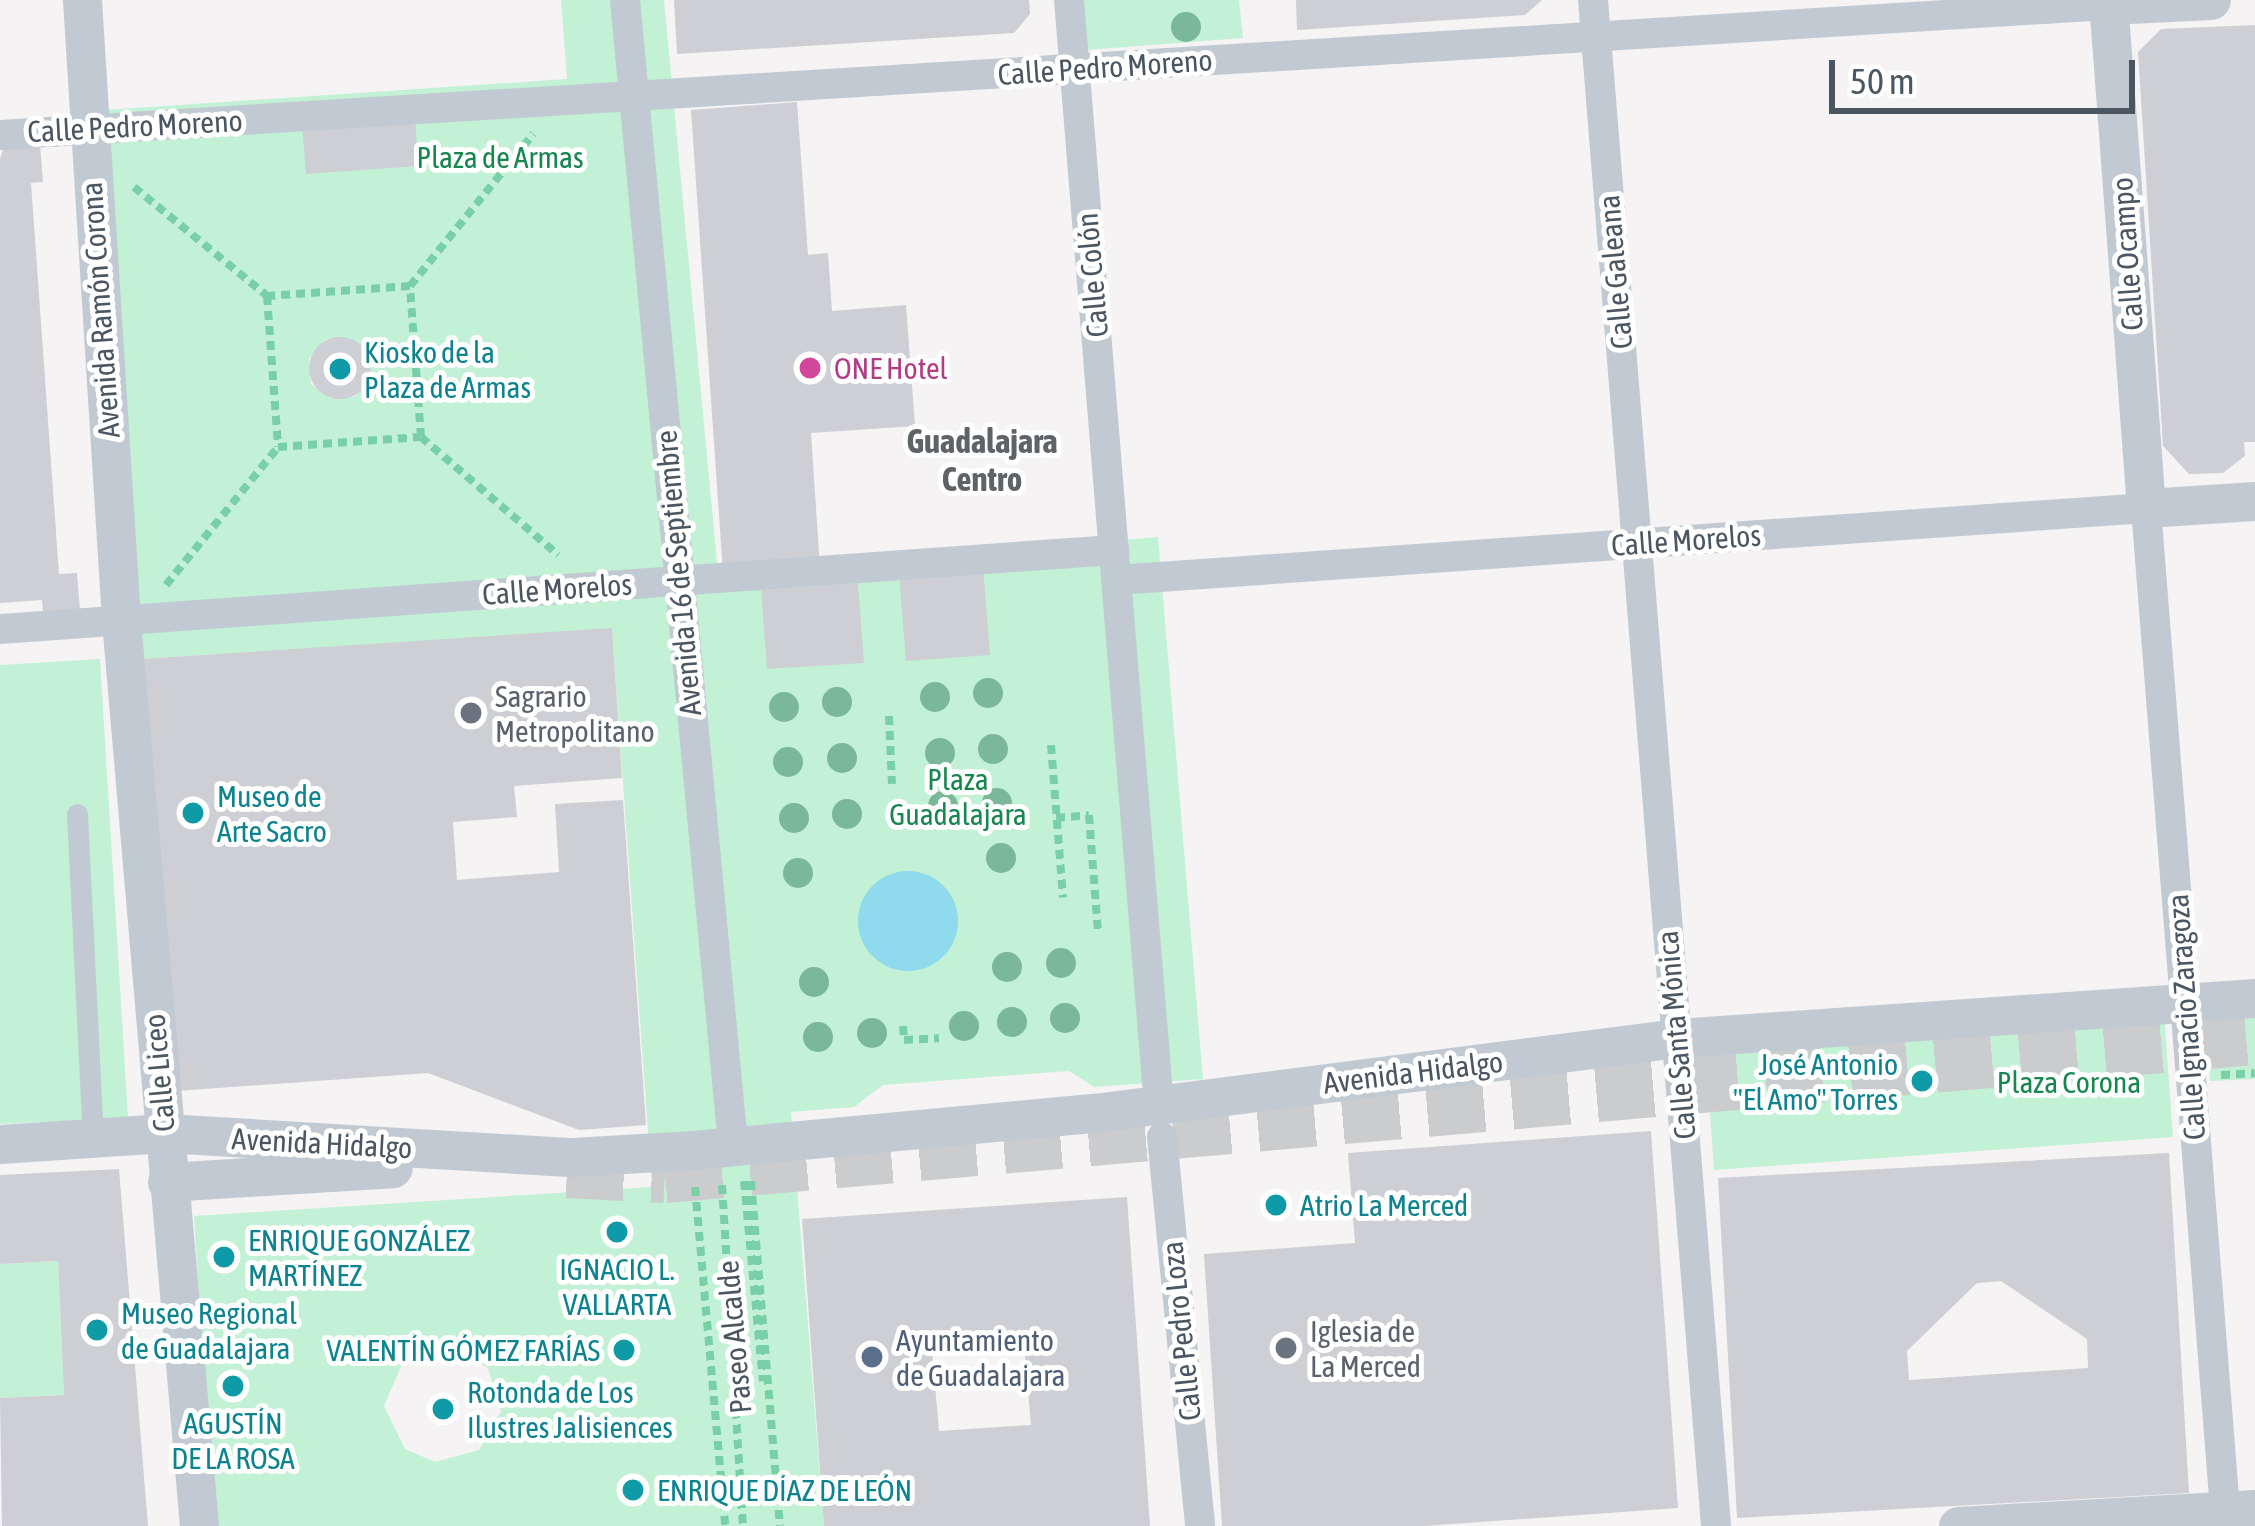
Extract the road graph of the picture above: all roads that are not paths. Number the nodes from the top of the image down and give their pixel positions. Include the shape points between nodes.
1 (82, 0) edge
2 (625, 0) edge
3 (1069, 0) edge
4 (1593, 0) edge
5 (2211, 0) edge
6 (2108, 3) edge
7 (1596, 37) junction
8 (1075, 69) junction
9 (632, 96) junction
10 (0, 135) edge
11 (89, 140) junction
12 (2255, 501) edge
13 (2146, 508) junction
14 (1636, 544) junction
15 (1116, 565) junction
16 (678, 580) junction
17 (130, 620) junction
18 (0, 629) edge
19 (77, 814) dead end
20 (2255, 998) edge
21 (2185, 1002) junction
22 (1677, 1038) junction
23 (1157, 1082) dead end
24 (164, 1133) junction
25 (1162, 1137) dead end
26 (94, 1138) junction
27 (0, 1144) edge
28 (737, 1145) junction
29 (572, 1157) junction
30 (167, 1182) junction
31 (2105, 1507) dead end
32 (2147, 1515) junction
33 (2236, 1515) edge
34 (199, 1526) edge
35 (1200, 1526) edge
36 (1716, 1526) edge
37 (1958, 1526) edge

1 - 11 street, Avenida Ramón Corona
2 - 9 street, Avenida 16 de Septiembre
3 - 8 street, Calle Colón
4 - 7 street, Calle Galeana
5 - 6 street, Calle Pedro Moreno
6 - 7 street, Calle Pedro Moreno
6 - 13 street, Calle Ocampo
7 - 8 street, Calle Pedro Moreno
7 - 14 street, Calle Galeana
8 - 9 street, Calle Pedro Moreno
8 - 15 street, Calle Colón
9 - 11 street, Calle Pedro Moreno
9 - 16 street, Avenida 16 de Septiembre
10 - 11 street, Calle Pedro Moreno
11 - 17 street, Avenida Ramón Corona
12 - 13 street, Calle Morelos
13 - 14 street, Calle Morelos
13 - 21 street, Calle Ignacio Zaragoza
14 - 15 street, Calle Morelos
14 - 22 street, Calle Santa Mónica
15 - 16 street, Calle Morelos
15 - 23 street, Calle Colón
16 - 17 street, Calle Morelos
16 - 28 street, Avenida 16 de Septiembre
17 - 18 street, Calle Morelos
17 - 24 street, Calle Liceo
19 - 26 lane
20 - 21 street, Avenida Hidalgo
21 - 22 street, Avenida Hidalgo
21 - 33 street, Calle Ignacio Zaragoza
22 - 28 street, Avenida Hidalgo via 1116,1110
22 - 36 street, Calle Santa Mónica
24 - 26 street, Avenida Hidalgo
24 - 29 street, Avenida Hidalgo
24 - 30 street, Calle Liceo
25 - 35 street, Calle Pedro Loza
26 - 27 street, Avenida Hidalgo
28 - 29 street, Avenida Hidalgo
29 - 30 street, Avenida Hidalgo
30 - 34 street, Calle Liceo
31 - 32 lane
32 - 33 street
32 - 37 street

